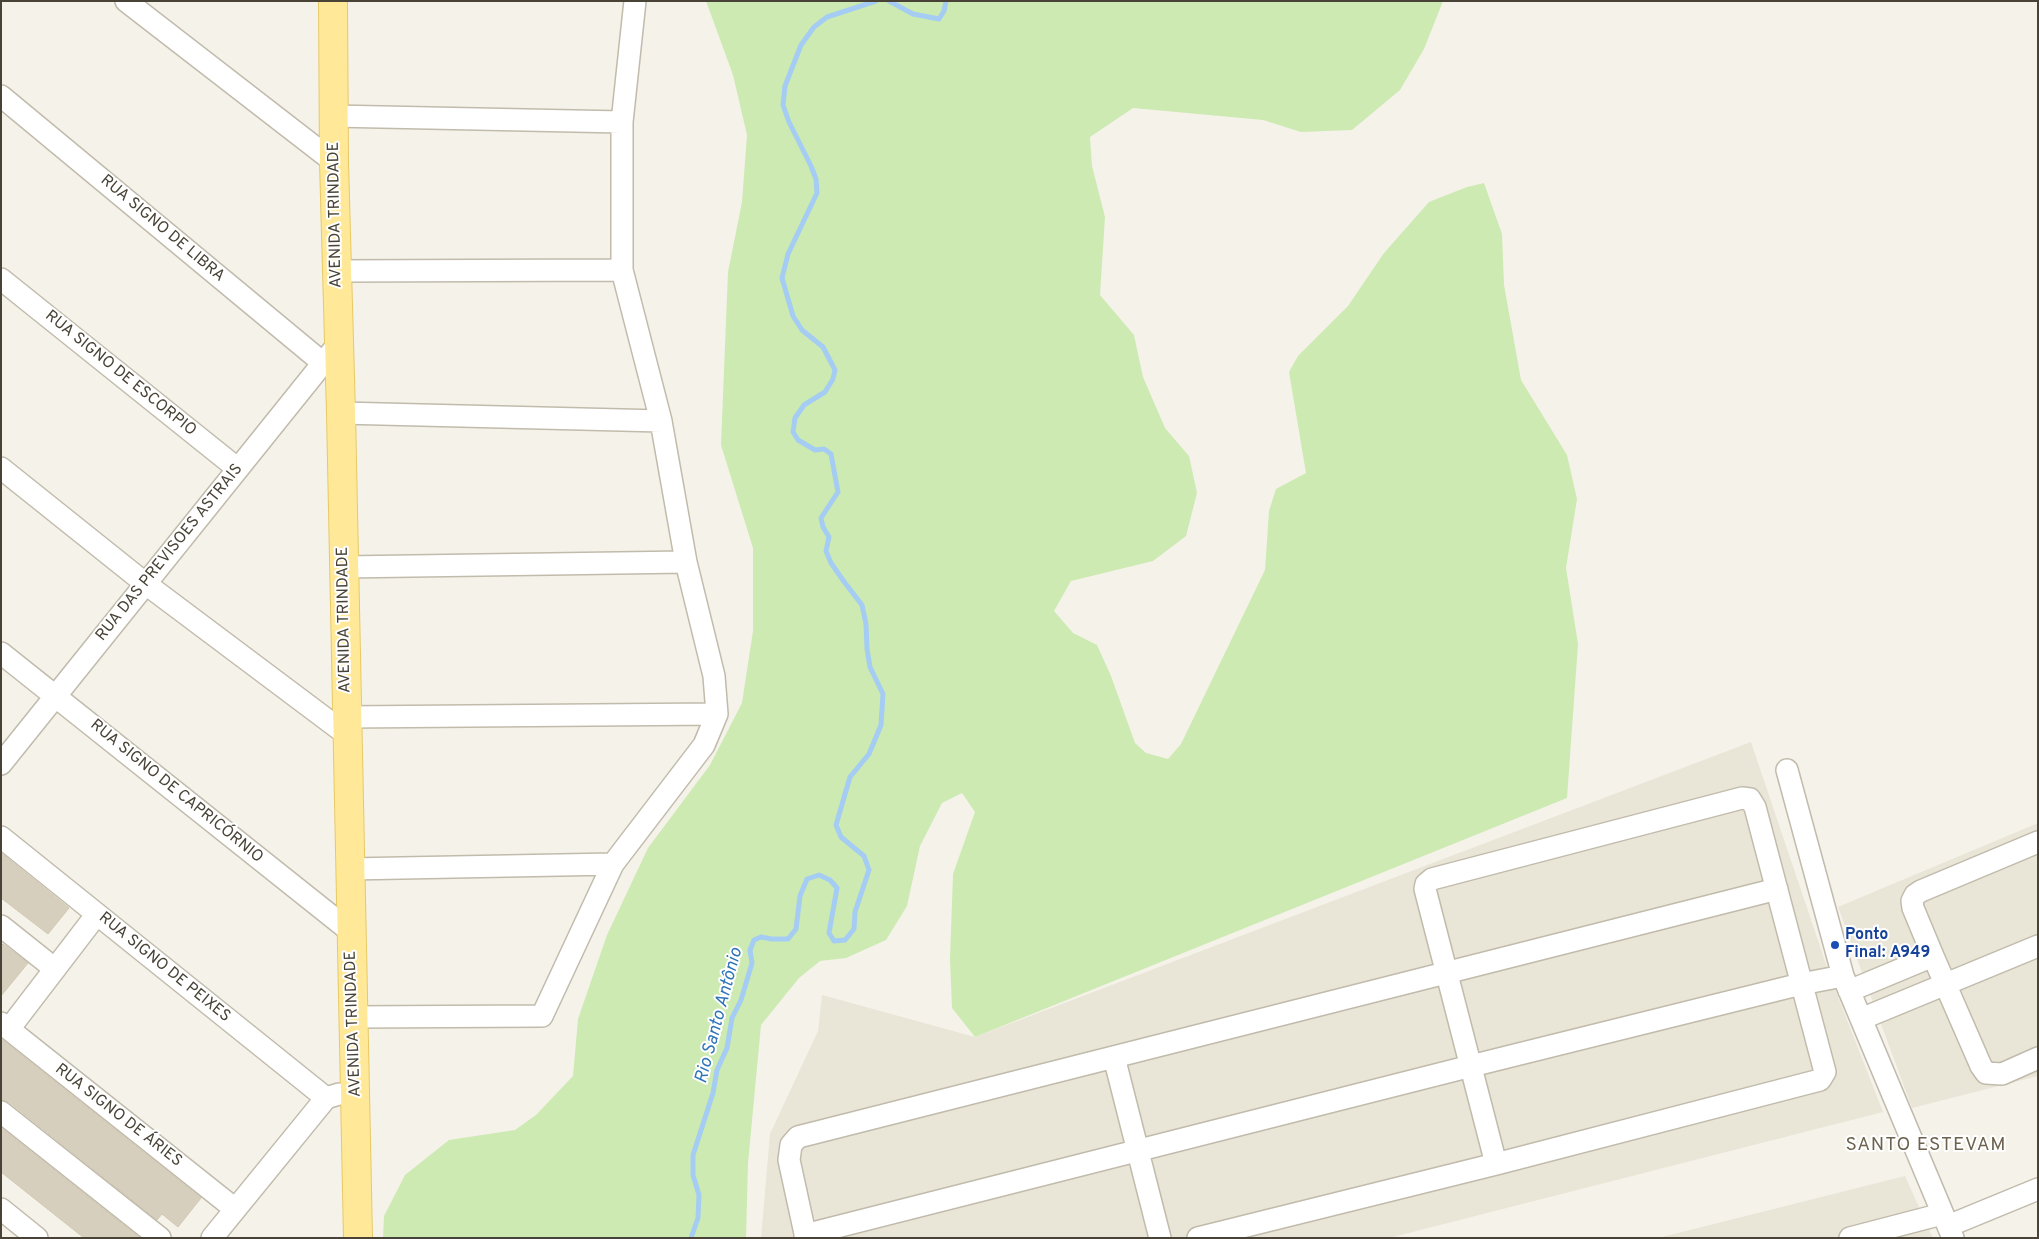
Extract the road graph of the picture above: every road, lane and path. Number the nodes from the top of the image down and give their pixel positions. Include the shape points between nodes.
1 (126, 1) edge
2 (333, 1) edge
3 (635, 1) edge
4 (1, 96) edge
5 (333, 116) junction
6 (622, 122) junction
7 (334, 162) junction
8 (622, 270) junction
9 (337, 271) junction
10 (1, 279) edge
11 (331, 353) junction
12 (341, 413) junction
13 (661, 421) junction
14 (1, 468) edge
15 (238, 469) junction
16 (686, 562) junction
17 (344, 567) junction
18 (146, 584) junction
19 (1, 653) edge
20 (56, 696) junction
21 (717, 714) junction
22 (346, 726) junction
23 (1, 764) edge
24 (1787, 770) dead end
25 (1, 837) edge
26 (2038, 842) edge
27 (613, 864) junction
28 (349, 869) junction
29 (1777, 889) junction
30 (97, 914) junction
31 (1, 926) edge
32 (350, 931) junction
33 (2038, 946) edge
34 (1933, 956) junction
35 (55, 969) junction
36 (1447, 973) junction
37 (1801, 984) junction
38 (1846, 984) junction
39 (1946, 985) junction
40 (354, 1017) junction
41 (1861, 1019) junction
42 (5, 1026) edge
43 (1114, 1057) junction
44 (2038, 1058) edge
45 (1471, 1066) junction
46 (356, 1088) junction
47 (326, 1098) junction
48 (1, 1112) edge
49 (1138, 1151) junction
50 (1496, 1164) junction
51 (2038, 1189) edge
52 (1, 1209) edge
53 (236, 1209) junction
54 (1948, 1226) edge
55 (805, 1236) edge
56 (37, 1238) edge
57 (160, 1238) edge
58 (212, 1238) edge
59 (358, 1238) edge
60 (1160, 1238) edge
61 (1198, 1238) edge
62 (1850, 1238) edge

1 - 7 street
2 - 5 main road, AVENIDA TRINDADE
3 - 6 street
4 - 11 street, RUA SIGNO DE LIBRA
5 - 6 street
5 - 7 main road, AVENIDA TRINDADE
6 - 8 street
7 - 9 main road, AVENIDA TRINDADE
8 - 9 street
8 - 13 street
9 - 11 main road, AVENIDA TRINDADE
10 - 15 street, RUA SIGNO DE ESCORPIO
11 - 12 main road, AVENIDA TRINDADE
11 - 15 street, RUA DAS PREVISOES ASTRAIS
12 - 13 street
12 - 17 main road, AVENIDA TRINDADE
13 - 16 street
14 - 18 street
15 - 18 street, RUA DAS PREVISOES ASTRAIS
16 - 17 street
16 - 21 street via 714,676
17 - 22 main road, AVENIDA TRINDADE
18 - 20 street, RUA DAS PREVISOES ASTRAIS
18 - 22 street
19 - 20 street, RUA SIGNO DE CAPRICÓRNIO
20 - 23 street, RUA DAS PREVISOES ASTRAIS
20 - 32 street, RUA SIGNO DE CAPRICÓRNIO
21 - 22 street
21 - 27 street via 704,745
22 - 28 main road, AVENIDA TRINDADE
24 - 38 street
25 - 30 street, RUA SIGNO DE PEIXES
26 - 34 street via 1915,895 1913,908
27 - 28 street
27 - 40 street via 542,1016
28 - 32 main road, AVENIDA TRINDADE
29 - 36 street
29 - 36 street via 1755,807 1750,799 1742,798 1429,881 1425,889
29 - 37 street
30 - 35 street
30 - 47 street, RUA SIGNO DE PEIXES
31 - 35 street
32 - 40 main road, AVENIDA TRINDADE
33 - 39 street
34 - 38 street
34 - 39 street
35 - 42 street
36 - 43 street
36 - 45 street
37 - 38 street
37 - 45 street
37 - 50 street via 1824,1072 1820,1080
38 - 41 street
39 - 41 street
39 - 44 street via 1980,1066 1986,1073 2002,1074
40 - 46 main road, AVENIDA TRINDADE
41 - 54 street
42 - 53 street, RUA SIGNO DE ÁRIES
43 - 49 street
43 - 55 street via 798,1137 791,1145 789,1160
45 - 49 street
45 - 50 street
46 - 47 street
46 - 59 main road, AVENIDA TRINDADE
47 - 53 street
48 - 57 street
49 - 55 street
49 - 60 street
50 - 61 street
51 - 54 street
52 - 56 street
53 - 58 street
54 - 62 street

